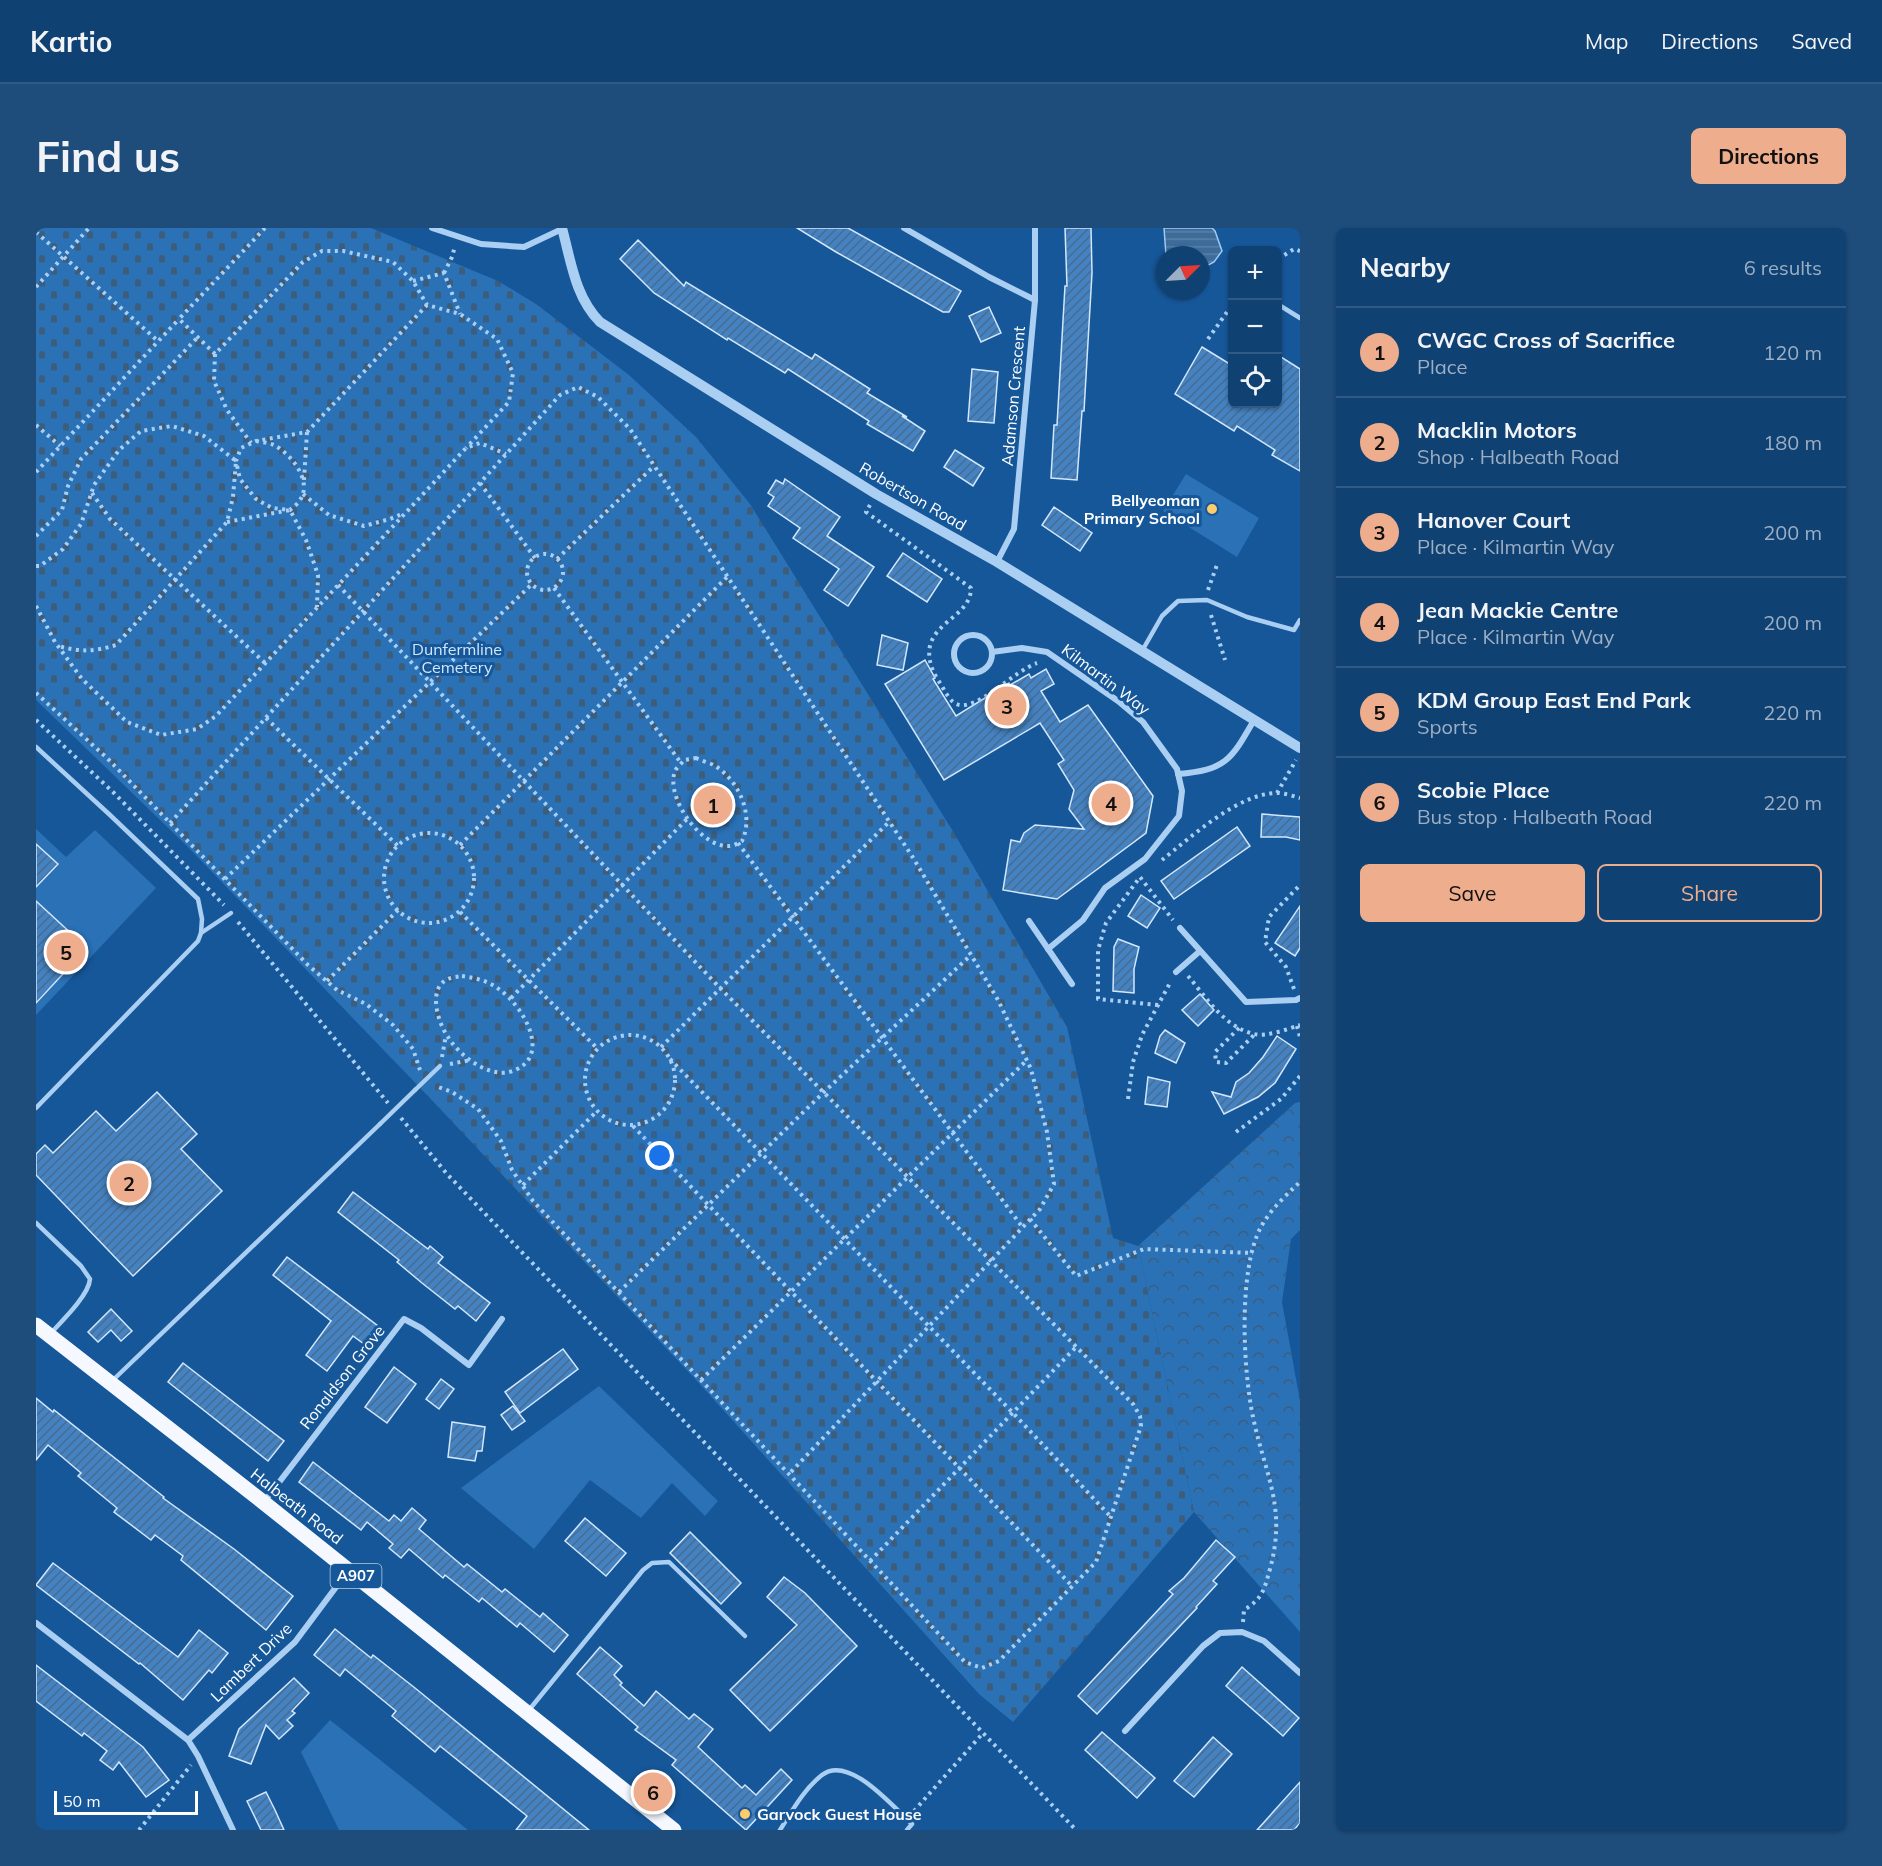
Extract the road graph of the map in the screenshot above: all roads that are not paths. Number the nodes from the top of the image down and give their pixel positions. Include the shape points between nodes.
1 (432, 228) edge
2 (904, 228) edge
3 (1035, 228) edge
4 (562, 229) edge
5 (1035, 300) junction
6 (1282, 307) edge
7 (1300, 318) edge
8 (997, 562) junction
9 (1300, 620) edge
10 (1142, 651) junction
11 (992, 652) junction
12 (1254, 720) junction
13 (36, 747) edge
14 (1300, 748) edge
15 (1178, 774) junction
16 (231, 913) road end
17 (1029, 921) dead end
18 (1179, 928) road end
19 (201, 933) junction
20 (1048, 949) junction
21 (1200, 951) junction
22 (1178, 970) road end
23 (1072, 984) dead end
24 (1299, 999) edge
25 (440, 1066) road end
26 (36, 1108) edge
27 (36, 1223) edge
28 (502, 1320) dead end
29 (36, 1326) edge
30 (49, 1336) junction
31 (110, 1383) junction
32 (263, 1502) junction
33 (348, 1570) junction
34 (36, 1623) edge
35 (745, 1636) dead end
36 (1300, 1673) edge
37 (528, 1712) junction
38 (1125, 1731) dead end
39 (188, 1740) junction
40 (233, 1830) edge
41 (674, 1830) edge
42 (780, 1830) edge
43 (907, 1830) edge

1 - 4 street via 481,244 524,247
2 - 5 street
3 - 5 street, Adamson Crescent
4 - 8 street, Robertson Road via 578,288 589,311 600,322 876,494
5 - 8 street, Adamson Crescent via 1014,529
6 - 7 lane
8 - 10 street, Robertson Road
9 - 10 lane via 1293,630 1207,600 1178,601 1162,616
10 - 12 street, Robertson Road
11 - 11 street via 984,669 972,673 960,669 954,657 956,645 970,635 982,637
11 - 15 street, Kilmartin Way via 1022,648 1054,656 1143,722
12 - 14 street, Robertson Road
12 - 15 street via 1239,746 1221,765 1205,772
13 - 19 lane via 198,899
15 - 20 street, Kilmartin Way via 1182,791 1179,816 1145,859 1105,888 1083,920
16 - 19 lane
17 - 20 street
18 - 21 street
19 - 26 lane via 161,981
20 - 23 street
21 - 22 street
21 - 24 street via 1246,1002
25 - 31 lane, bridge
27 - 30 lane via 90,1279 84,1293
28 - 32 street, Ronaldson Grove via 469,1365 422,1328 404,1319
29 - 30 main road, Halbeath Road / A907
30 - 31 main road, Halbeath Road / A907
31 - 32 main road, Halbeath Road / A907
32 - 33 main road, Halbeath Road / A907
33 - 37 main road, Halbeath Road / A907
33 - 39 street, Lambert Drive via 295,1642
34 - 39 street
35 - 37 lane via 669,1562 652,1563
36 - 38 street via 1264,1641 1242,1632 1220,1633 1203,1646
37 - 41 main road, Halbeath Road / A907
39 - 40 street
42 - 43 lane via 801,1798 823,1774 835,1769 862,1779 912,1824

